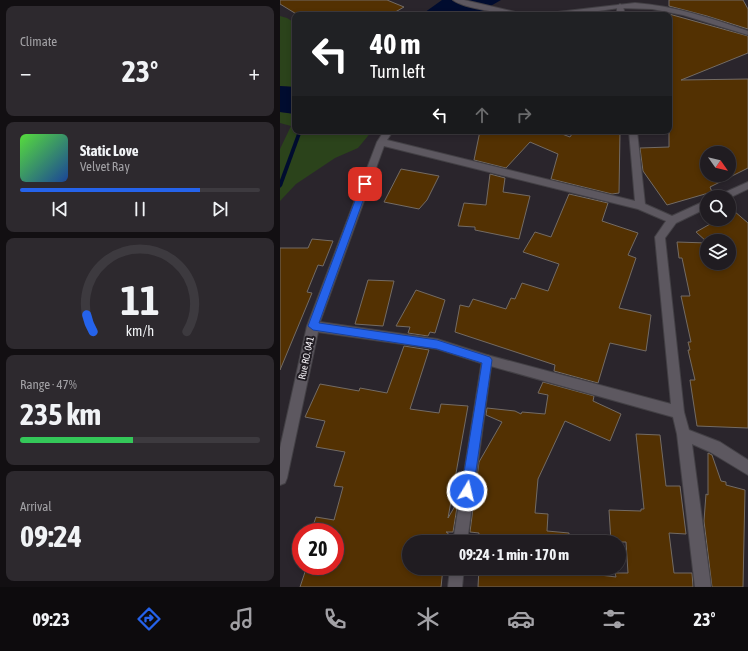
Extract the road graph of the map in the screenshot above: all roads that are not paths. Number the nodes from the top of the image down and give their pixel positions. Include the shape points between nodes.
1 (456, 0) edge
2 (620, 6) junction
3 (585, 11) joint
4 (505, 12) edge
5 (576, 12) edge
6 (621, 12) edge
7 (748, 33) edge
8 (387, 134) edge
9 (633, 134) edge
10 (381, 142) junction
11 (748, 185) edge
12 (736, 191) edge
13 (640, 206) junction
14 (700, 207) edge
15 (672, 220) junction
16 (313, 326) junction
17 (487, 360) junction
18 (678, 412) junction
19 (684, 434) junction
20 (748, 468) edge
21 (280, 478) edge
22 (461, 535) edge
23 (456, 575) edge
24 (455, 587) edge
25 (704, 587) edge

1 - 4 street
2 - 3 street
2 - 6 street
2 - 7 street via 642,6 673,11
3 - 5 street
8 - 10 street, Rue RO. 041
9 - 13 street
10 - 13 street
10 - 16 street, Rue RO. 041
11 - 12 street
13 - 15 street
14 - 15 street
15 - 18 street via 660,237
16 - 17 street via 437,344
16 - 21 street, Rue RO. 041
17 - 18 street
17 - 22 lane
18 - 19 street
19 - 20 street via 715,447
19 - 25 street
23 - 24 lane

